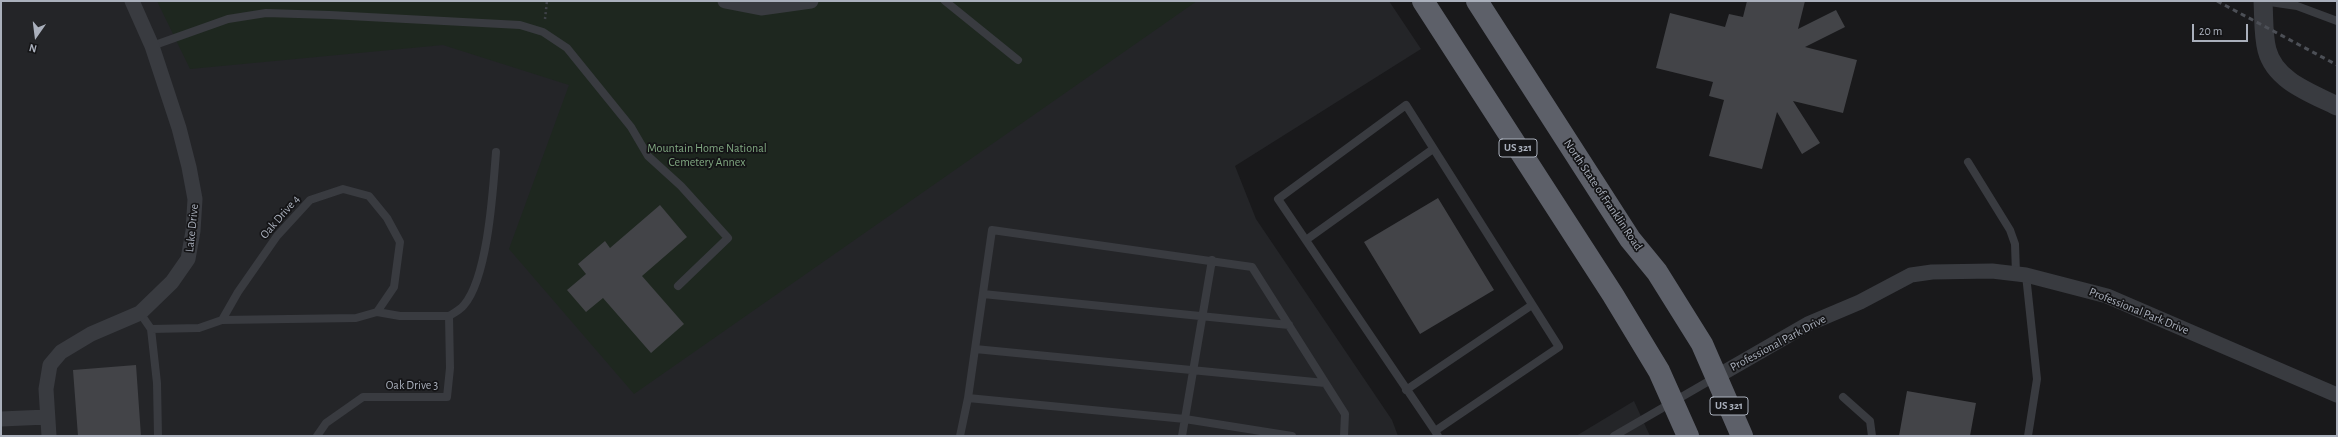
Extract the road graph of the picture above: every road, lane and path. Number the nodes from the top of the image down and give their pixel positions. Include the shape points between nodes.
1 (132, 1) edge
2 (547, 1) edge
3 (725, 1) edge
4 (811, 1) edge
5 (945, 1) edge
6 (1423, 1) edge
7 (1477, 1) edge
8 (2263, 1) edge
9 (2337, 21) edge
10 (543, 32) junction
11 (152, 46) junction
12 (1018, 60) dead end
13 (2337, 106) edge
14 (1434, 149) junction
15 (496, 152) dead end
16 (1968, 162) dead end
17 (1306, 240) junction
18 (1212, 260) junction
19 (2021, 275) junction
20 (678, 286) dead end
21 (983, 294) junction
22 (1532, 305) junction
23 (377, 312) junction
24 (140, 313) junction
25 (1202, 315) junction
26 (449, 316) junction
27 (222, 320) junction
28 (1289, 325) junction
29 (151, 329) junction
30 (975, 349) junction
31 (1193, 370) junction
32 (1716, 377) junction
33 (1325, 383) junction
34 (1406, 390) junction
35 (2337, 395) edge
36 (1843, 397) dead end
37 (968, 398) junction
38 (1673, 401) junction
39 (47, 417) junction
40 (1, 419) edge
41 (1185, 419) junction
42 (1437, 434) edge
43 (49, 436) edge
44 (158, 436) edge
45 (317, 436) edge
46 (960, 436) edge
47 (1182, 436) edge
48 (1292, 436) edge
49 (1344, 436) edge
50 (1614, 436) edge
51 (1688, 436) edge
52 (1742, 436) edge
53 (1872, 436) edge
54 (2028, 436) edge

1 - 11 street, Lake Drive
2 - 10 path
3 - 4 street via 761,8
5 - 12 lane
6 - 38 highway, US 321 via 1613,296 1659,371
7 - 32 highway, North State of Franklin Road / US 321 via 1630,239 1657,272 1702,344
8 - 9 lane via 2298,6
8 - 13 street via 2267,50 2277,70 2288,80
10 - 11 lane via 520,25 330,14 266,13 228,19
10 - 20 lane via 567,48 626,121 648,156 681,186 728,238
11 - 24 street, Lake Drive via 179,128 195,199 188,259 172,282
14 - 17 lane
14 - 17 lane via 1406,105 1278,199
14 - 22 lane
15 - 26 lane via 492,202 481,266 464,306
16 - 19 lane via 2010,230
17 - 34 lane
18 - 21 lane via 992,230
18 - 25 lane
18 - 28 lane via 1252,267
19 - 32 street, Professional Park Drive via 1992,271 1912,275 1860,302 1808,324
19 - 35 street, Professional Park Drive via 2107,296
19 - 54 lane via 2037,379
21 - 25 lane
21 - 30 lane
22 - 34 lane
22 - 42 lane via 1559,347
23 - 26 lane via 432,318
23 - 27 lane via 356,318
23 - 27 lane, Oak Drive 4 via 394,287 400,242 387,218 369,196 343,188 310,200 277,236
24 - 29 lane
24 - 39 street, Lake Drive via 91,334 61,352 50,365 46,389
25 - 28 lane
25 - 31 lane
26 - 45 lane, Oak Drive 3 via 450,368 447,397 364,397 326,423
27 - 29 lane via 199,328
28 - 33 lane
29 - 44 lane via 157,382
30 - 31 lane
30 - 37 lane
31 - 33 lane
31 - 41 lane
32 - 38 lane
32 - 52 highway, North State of Franklin Road / US 321
33 - 49 lane via 1345,414
34 - 42 lane
36 - 53 lane via 1870,421
37 - 41 lane
37 - 46 lane
38 - 50 lane
38 - 51 highway, US 321
39 - 40 street
39 - 43 street, Lake Drive
41 - 47 lane
41 - 48 lane

